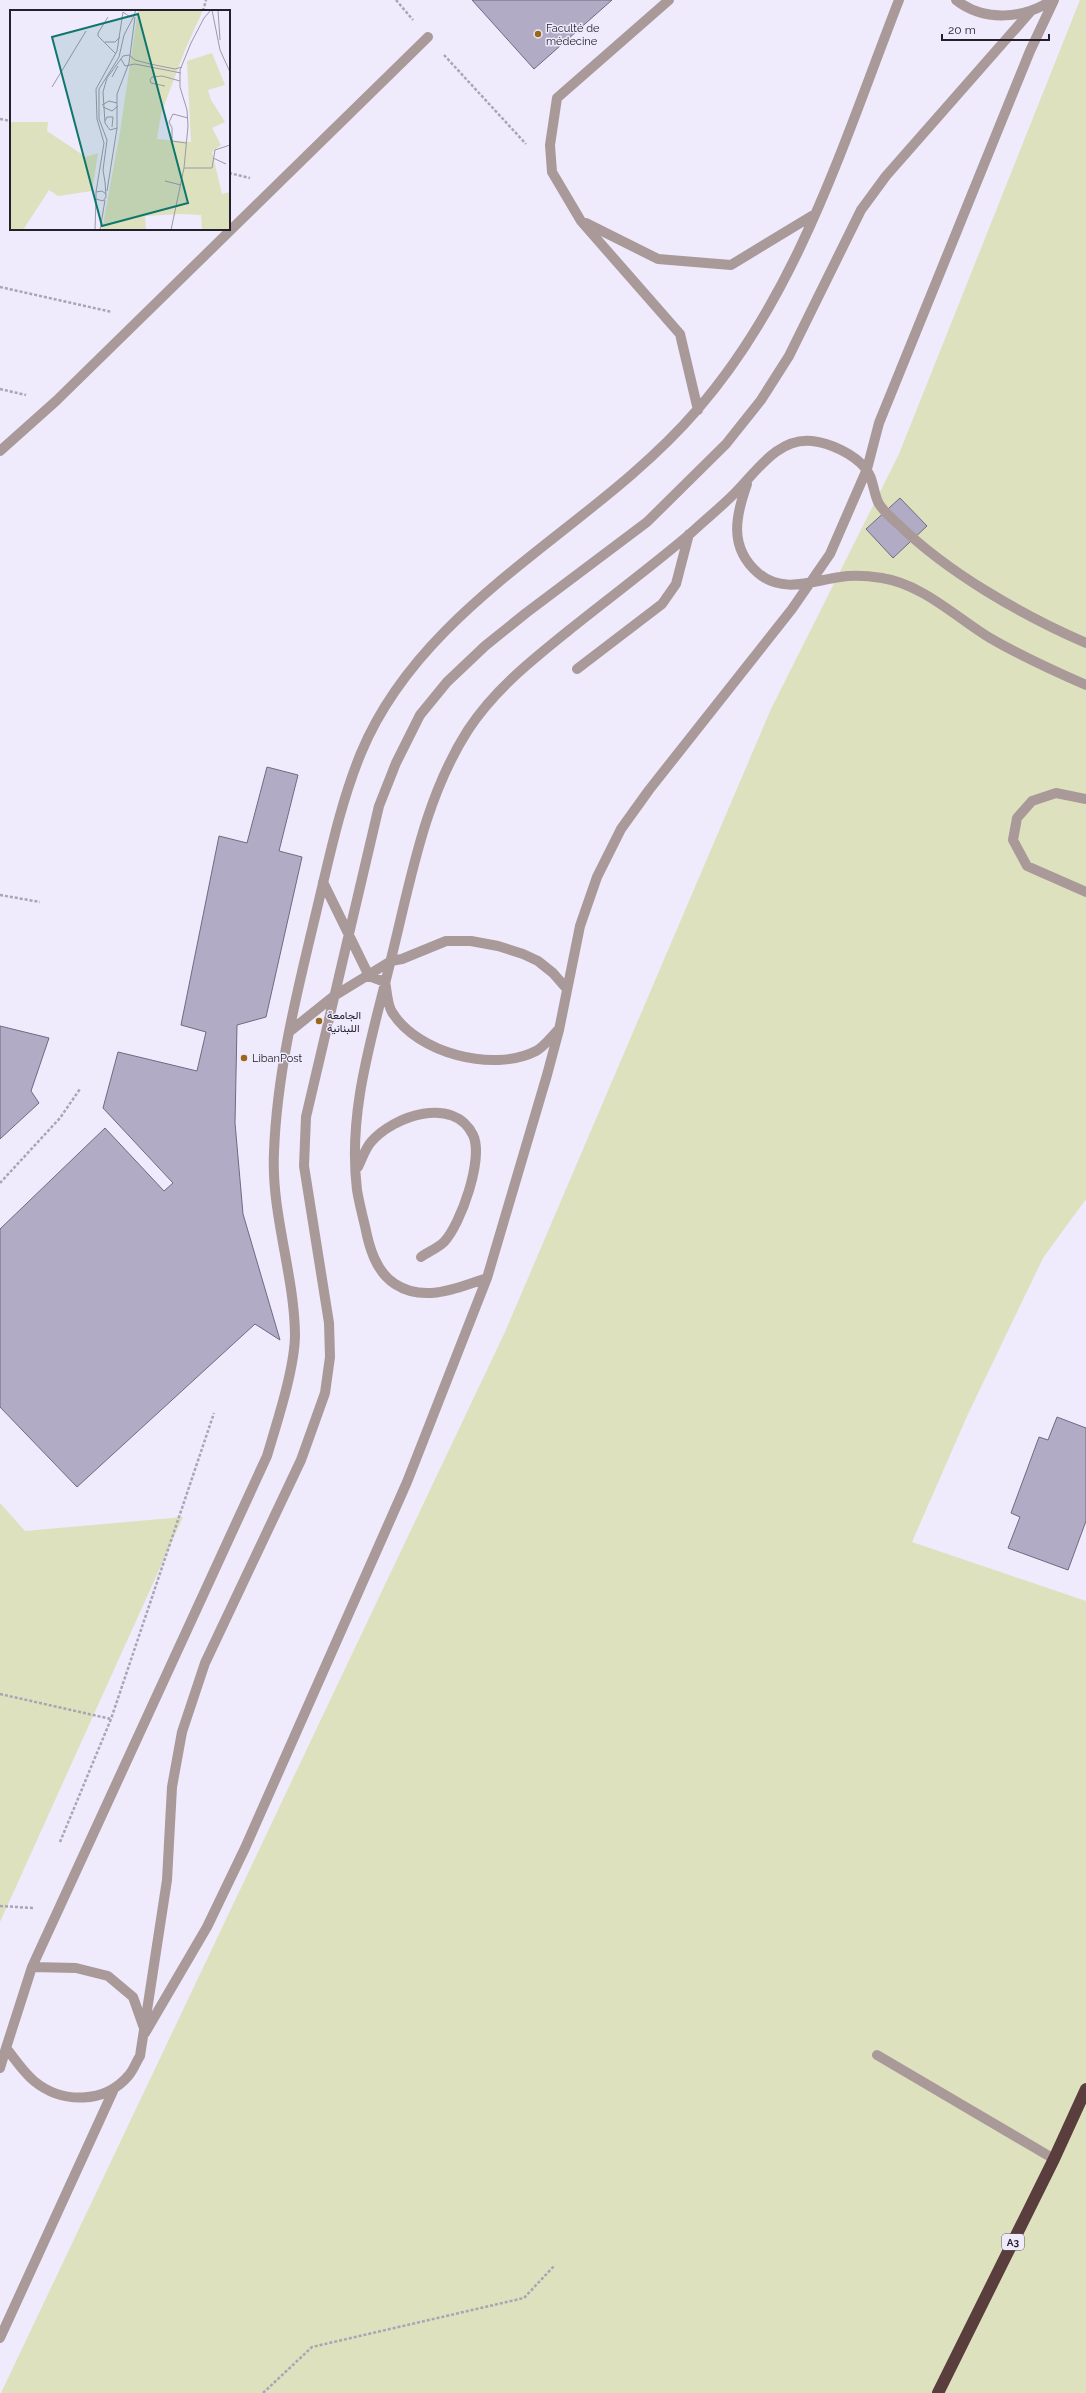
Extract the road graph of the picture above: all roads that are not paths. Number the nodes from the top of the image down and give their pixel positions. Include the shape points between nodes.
1 (669, 0) edge
2 (899, 0) edge
3 (956, 0) edge
4 (1053, 0) edge
5 (1032, 11) junction
6 (428, 37) road end
7 (815, 214) junction
8 (581, 221) junction
9 (698, 410) junction
10 (0, 451) edge
11 (867, 469) junction
12 (749, 479) junction
13 (689, 534) junction
14 (810, 584) junction
15 (1086, 643) edge
16 (577, 669) dead end
17 (1086, 685) edge
18 (1086, 799) edge
19 (323, 882) junction
20 (1086, 892) edge
21 (349, 933) junction
22 (391, 961) junction
23 (369, 976) junction
24 (385, 982) junction
25 (566, 988) junction
26 (334, 996) junction
27 (559, 1030) junction
28 (289, 1032) junction
29 (356, 1169) junction
30 (421, 1257) dead end
31 (487, 1278) junction
32 (32, 1967) junction
33 (144, 2032) junction
34 (6, 2048) junction
35 (878, 2055) dead end
36 (0, 2068) edge
37 (114, 2088) junction
38 (1086, 2089) edge
39 (1054, 2159) junction
40 (0, 2338) edge
41 (938, 2393) edge

1 - 8 street via 558,98 550,145 552,172
2 - 7 street
3 - 5 street via 987,13 1006,16
4 - 5 street
4 - 11 street via 879,423
5 - 21 street via 886,176 861,210 789,356 761,400 726,444 647,522 485,646 447,682 420,714 379,806
6 - 10 street via 56,402
7 - 8 street via 731,265 658,259
7 - 9 street via 771,304 727,374
8 - 9 street via 680,334
9 - 19 street via 661,450 467,610 404,678 361,751 334,836
11 - 12 street via 841,451 812,441 800,441 769,457 758,466
11 - 14 street via 830,554
11 - 15 street via 879,505 914,540 1011,606
12 - 13 street
12 - 14 street via 737,511 736,528 748,561 758,573 770,580 790,585
13 - 16 street via 676,584 662,604
13 - 22 street via 527,663 470,726 448,762 431,807 414,863
14 - 17 street via 841,577 883,578 903,584 991,638
14 - 25 street via 621,829 606,855 586,902
18 - 20 street via 1056,793 1032,801 1017,818 1013,840 1027,866
19 - 21 street
19 - 28 street
21 - 23 street
21 - 26 street
22 - 23 street
22 - 24 street
22 - 25 street via 446,941 478,942 498,946 538,961
23 - 24 street
23 - 26 street
24 - 27 street via 391,1011 425,1042 452,1054 485,1060 520,1057 537,1051
24 - 29 street via 362,1081 357,1115
25 - 27 street
26 - 28 street
26 - 33 street via 306,1117 304,1166 329,1323 330,1357 325,1392 302,1460 205,1663 182,1732 172,1787 167,1880
27 - 31 street
28 - 32 street via 274,1155 277,1211 293,1308 295,1339 280,1410 267,1456
29 - 30 street via 371,1142 406,1116 436,1112 465,1124 473,1136 476,1150 464,1203 455,1227 444,1243
29 - 31 street via 357,1189 368,1241 376,1263 391,1282 406,1290 424,1293 447,1292
31 - 33 street via 407,1482 249,1841 207,1927
32 - 33 street via 76,1968 108,1976 133,1998
32 - 34 street
33 - 37 street via 140,2056 133,2068
34 - 36 street
34 - 37 street via 34,2080 58,2096 87,2098
35 - 39 street
37 - 40 street
38 - 39 highway, A3
39 - 41 highway, A3

